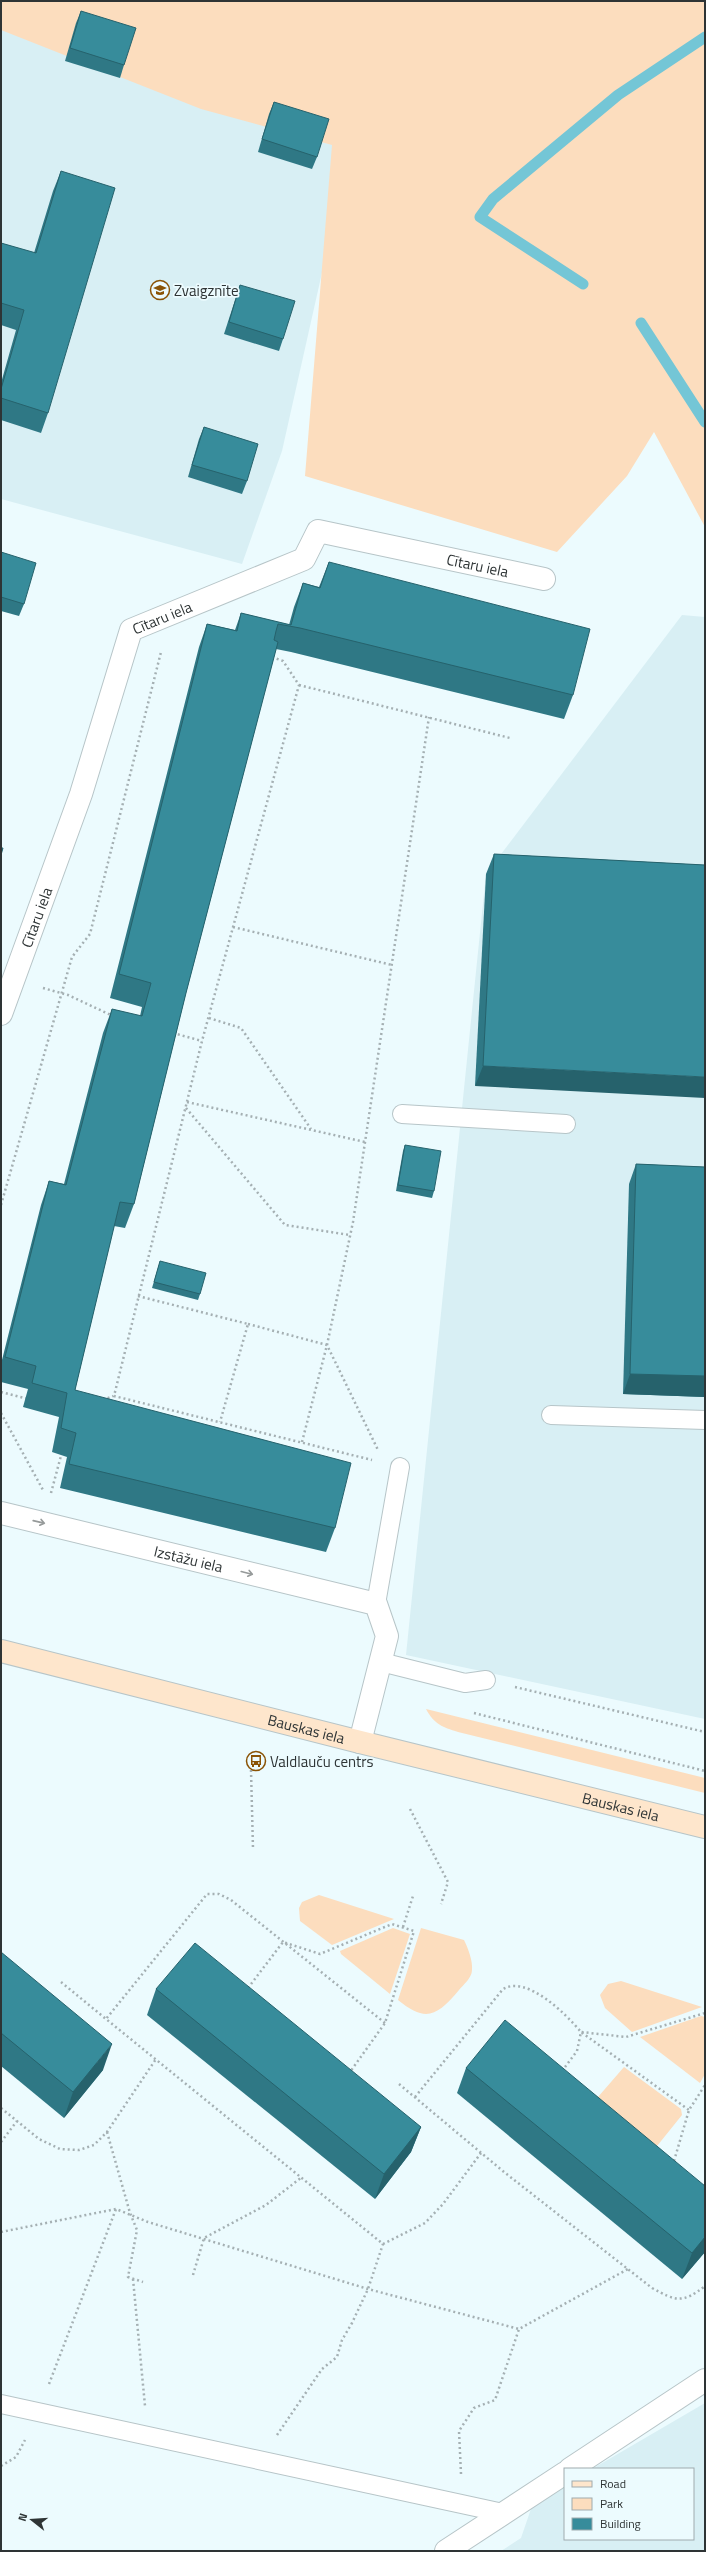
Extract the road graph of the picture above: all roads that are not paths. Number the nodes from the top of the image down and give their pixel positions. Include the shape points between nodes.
1 (544, 579) dead end
2 (1, 1014) edge
3 (402, 1114) dead end
4 (566, 1124) dead end
5 (551, 1415) dead end
6 (705, 1420) edge
7 (392, 1465) road end
8 (1, 1513) edge
9 (376, 1604) junction
10 (1, 1651) edge
11 (381, 1662) junction
12 (486, 1680) road end
13 (360, 1742) junction
14 (705, 1827) edge
15 (705, 2380) edge
16 (1, 2404) edge
17 (572, 2468) edge
18 (564, 2473) edge
19 (503, 2514) junction
20 (446, 2551) edge

1 - 2 street, Cītaru iela via 318,531 304,560 131,630 81,794
3 - 4 lane
5 - 6 lane
7 - 9 lane
8 -> 9 street, Izstāžu iela
9 - 11 street via 387,1636
10 - 13 main road, Bauskas iela
11 - 12 lane via 465,1683
11 - 13 street
13 - 14 main road, Bauskas iela
15 - 17 street
16 - 19 lane
18 - 19 street
19 - 20 street

